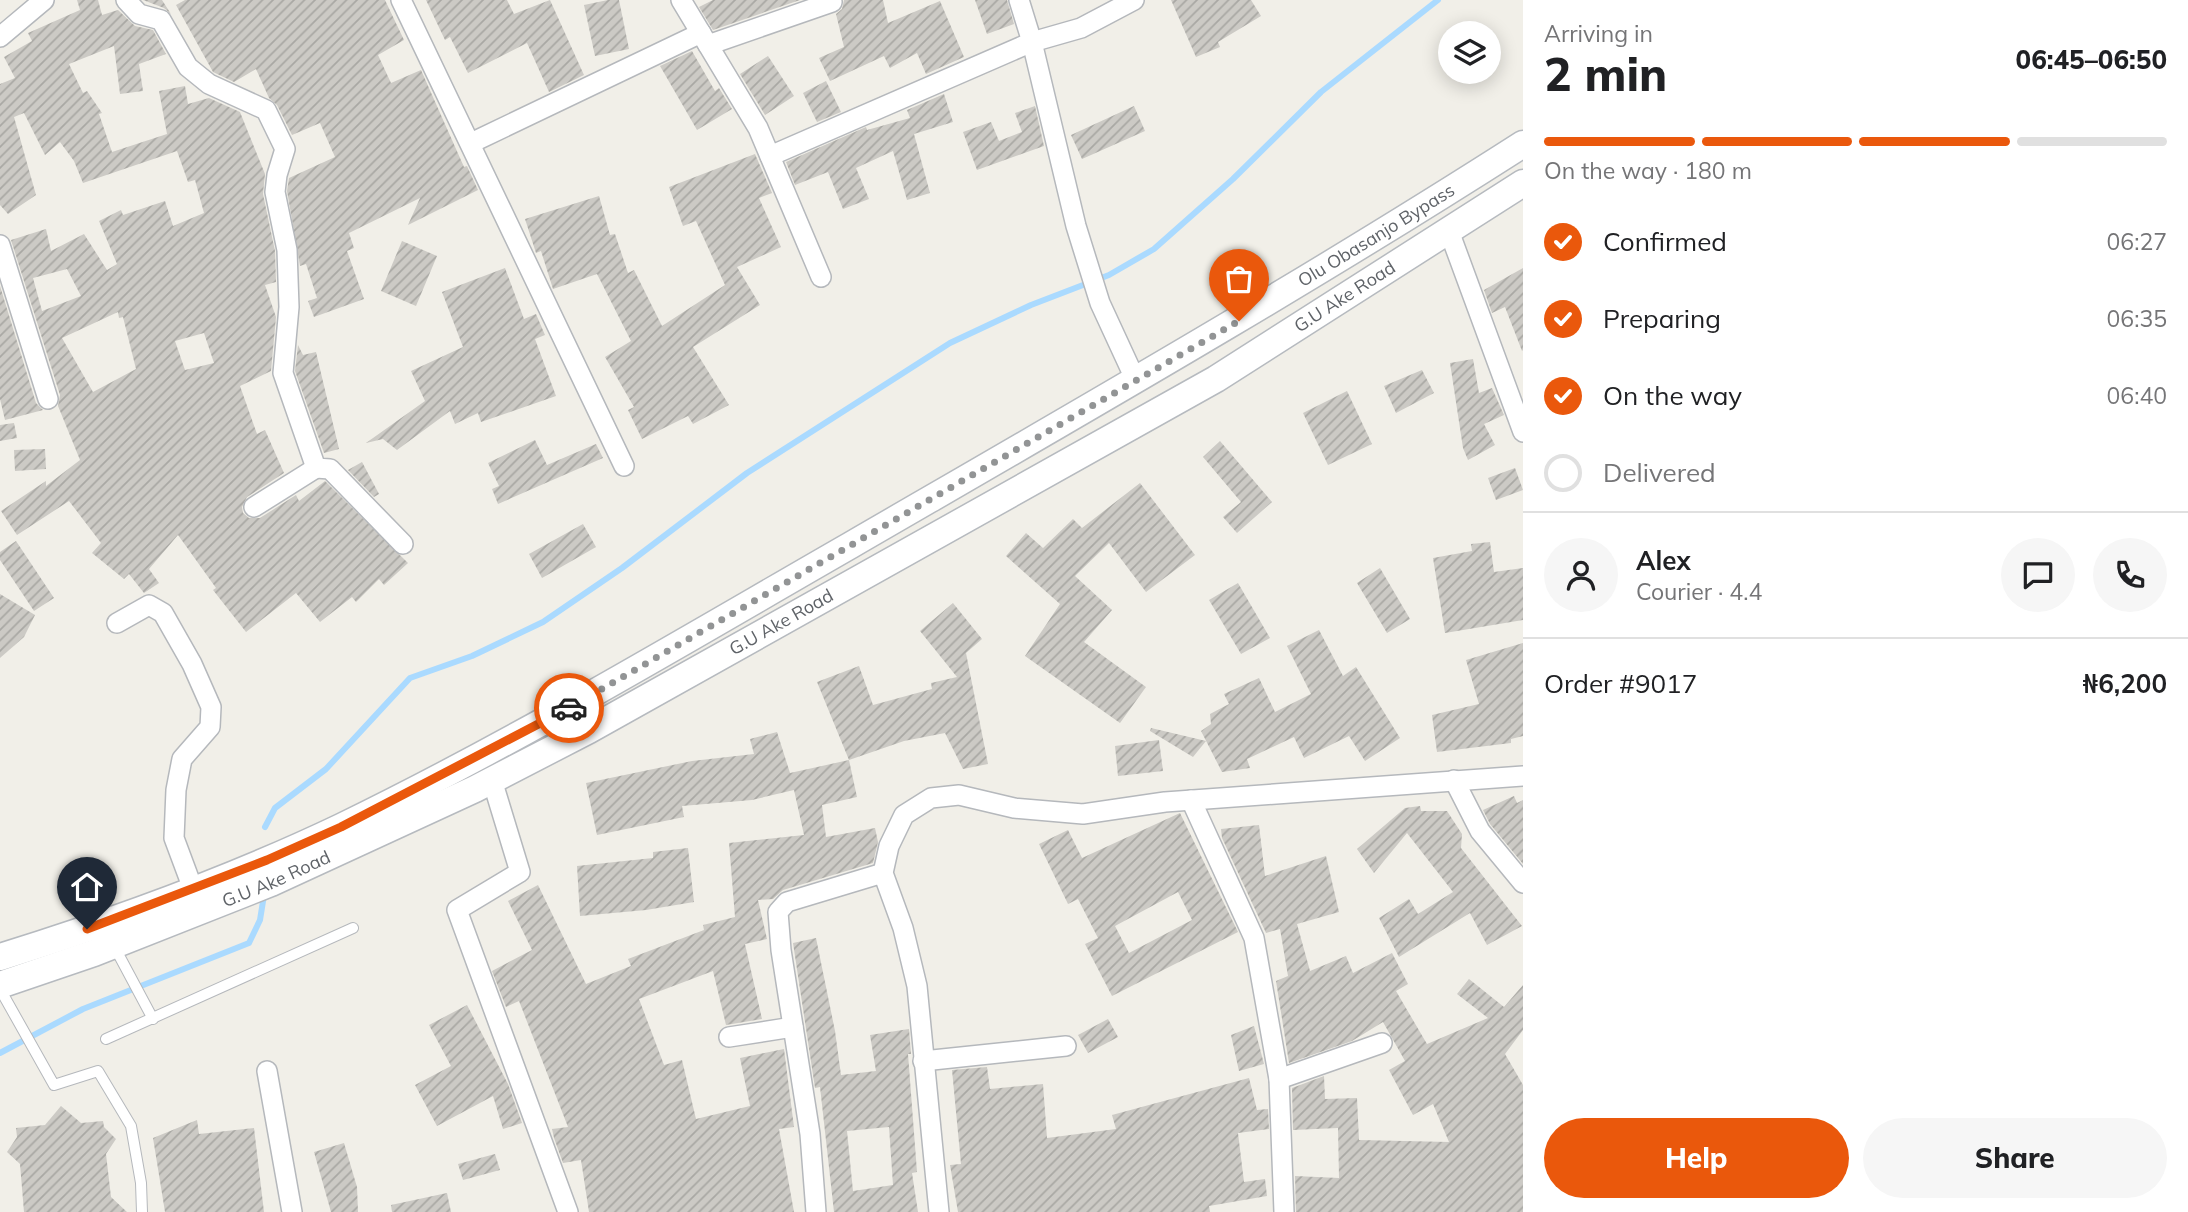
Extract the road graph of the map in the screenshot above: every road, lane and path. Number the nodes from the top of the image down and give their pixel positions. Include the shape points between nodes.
1 (44, 0) edge
2 (126, 0) edge
3 (401, 0) edge
4 (681, 0) edge
5 (1019, 0) edge
6 (1134, 0) edge
7 (832, 2) edge
8 (0, 37) edge
9 (705, 39) junction
10 (1032, 42) junction
11 (471, 143) junction
12 (1523, 144) edge
13 (770, 156) junction
14 (1523, 183) edge
15 (1449, 232) junction
16 (0, 245) edge
17 (821, 278) dead end
18 (1136, 381) junction
19 (48, 399) dead end
20 (1523, 432) edge
21 (624, 466) dead end
22 (316, 468) junction
23 (254, 507) dead end
24 (403, 544) dead end
25 (117, 623) dead end
26 (1523, 776) edge
27 (492, 780) junction
28 (1454, 780) junction
29 (1191, 800) junction
30 (883, 873) junction
31 (1523, 883) edge
32 (193, 889) junction
33 (353, 928) dead end
34 (114, 946) junction
35 (0, 957) edge
36 (0, 987) edge
37 (153, 1019) junction
38 (793, 1027) junction
39 (729, 1037) dead end
40 (106, 1039) dead end
41 (1382, 1043) dead end
42 (1066, 1046) dead end
43 (923, 1061) junction
44 (267, 1071) dead end
45 (1279, 1079) junction
46 (142, 1212) edge
47 (292, 1212) edge
48 (568, 1212) edge
49 (816, 1212) edge
50 (939, 1212) edge
51 (1283, 1212) edge

1 - 8 street
2 - 22 street via 139,14 161,20 188,67 209,84 266,110 278,128 285,149 275,192 287,250 289,307 283,373
3 - 11 street
4 - 9 street
5 - 10 street
6 - 10 street via 1081,28
7 - 9 street
9 - 11 street
9 - 13 street
10 - 13 street
10 - 18 street via 1076,226 1100,303
11 - 21 street
12 - 18 main road, Olu Obasanjo Bypass via 1321,272
13 - 17 street
14 - 15 main road, G.U Ake Road
15 - 20 street
15 - 27 main road, G.U Ake Road via 1205,386 839,593
16 - 19 street
18 - 32 main road, Olu Obasanjo Bypass via 579,703 341,827
22 - 23 street
22 - 24 street via 330,469
25 - 32 street via 149,606 163,613 211,707 210,727 182,760 176,790 174,838
26 - 28 street
27 - 34 main road, G.U Ake Road via 271,883
27 - 48 street via 520,872 457,910
28 - 29 street
28 - 31 street via 1480,831
29 - 30 street via 1083,814 1014,808 959,795 931,798 904,815 888,846
29 - 45 street via 1254,938
30 - 38 street via 787,902 778,912
30 - 43 street via 917,986
32 - 35 main road, Olu Obasanjo Bypass
33 - 37 lane
34 - 36 main road, G.U Ake Road
34 - 37 lane
36 - 46 lane via 54,1085 98,1071 131,1126
37 - 40 lane
38 - 39 street
38 - 49 street via 810,1134
41 - 45 street
42 - 43 street
43 - 50 street
44 - 47 street
45 - 51 street

